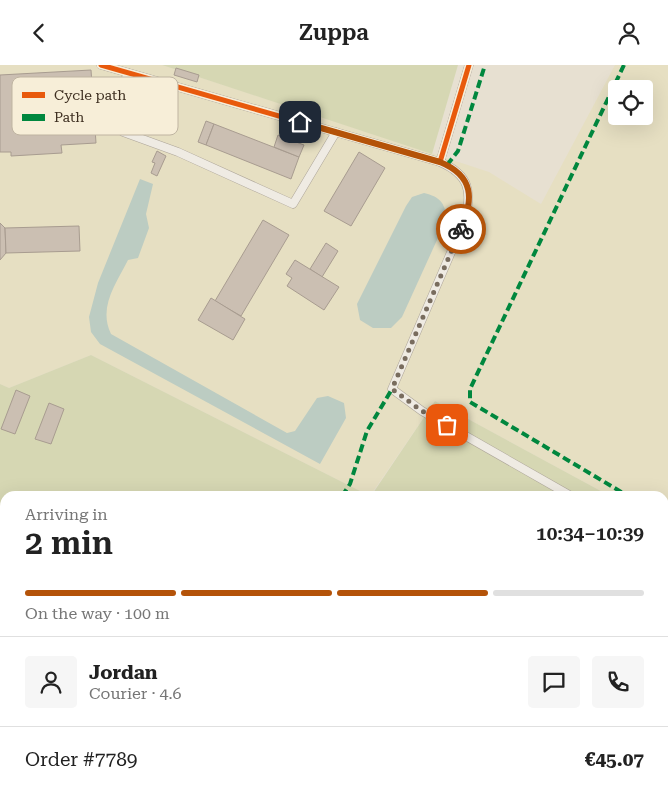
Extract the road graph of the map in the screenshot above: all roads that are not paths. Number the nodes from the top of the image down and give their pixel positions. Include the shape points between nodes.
1 (101, 65) edge
2 (469, 65) edge
3 (128, 73) junction
4 (126, 77) edge
5 (142, 77) edge
6 (178, 87) edge
7 (336, 132) junction
8 (131, 135) edge
9 (440, 162) junction
10 (562, 491) edge

1 - 3 lane
2 - 9 lane
3 - 4 lane
3 - 5 lane
6 - 7 lane
7 - 8 lane via 293,204 178,152
7 - 9 lane
9 - 10 lane via 460,173 470,199 465,220 392,389 422,411

